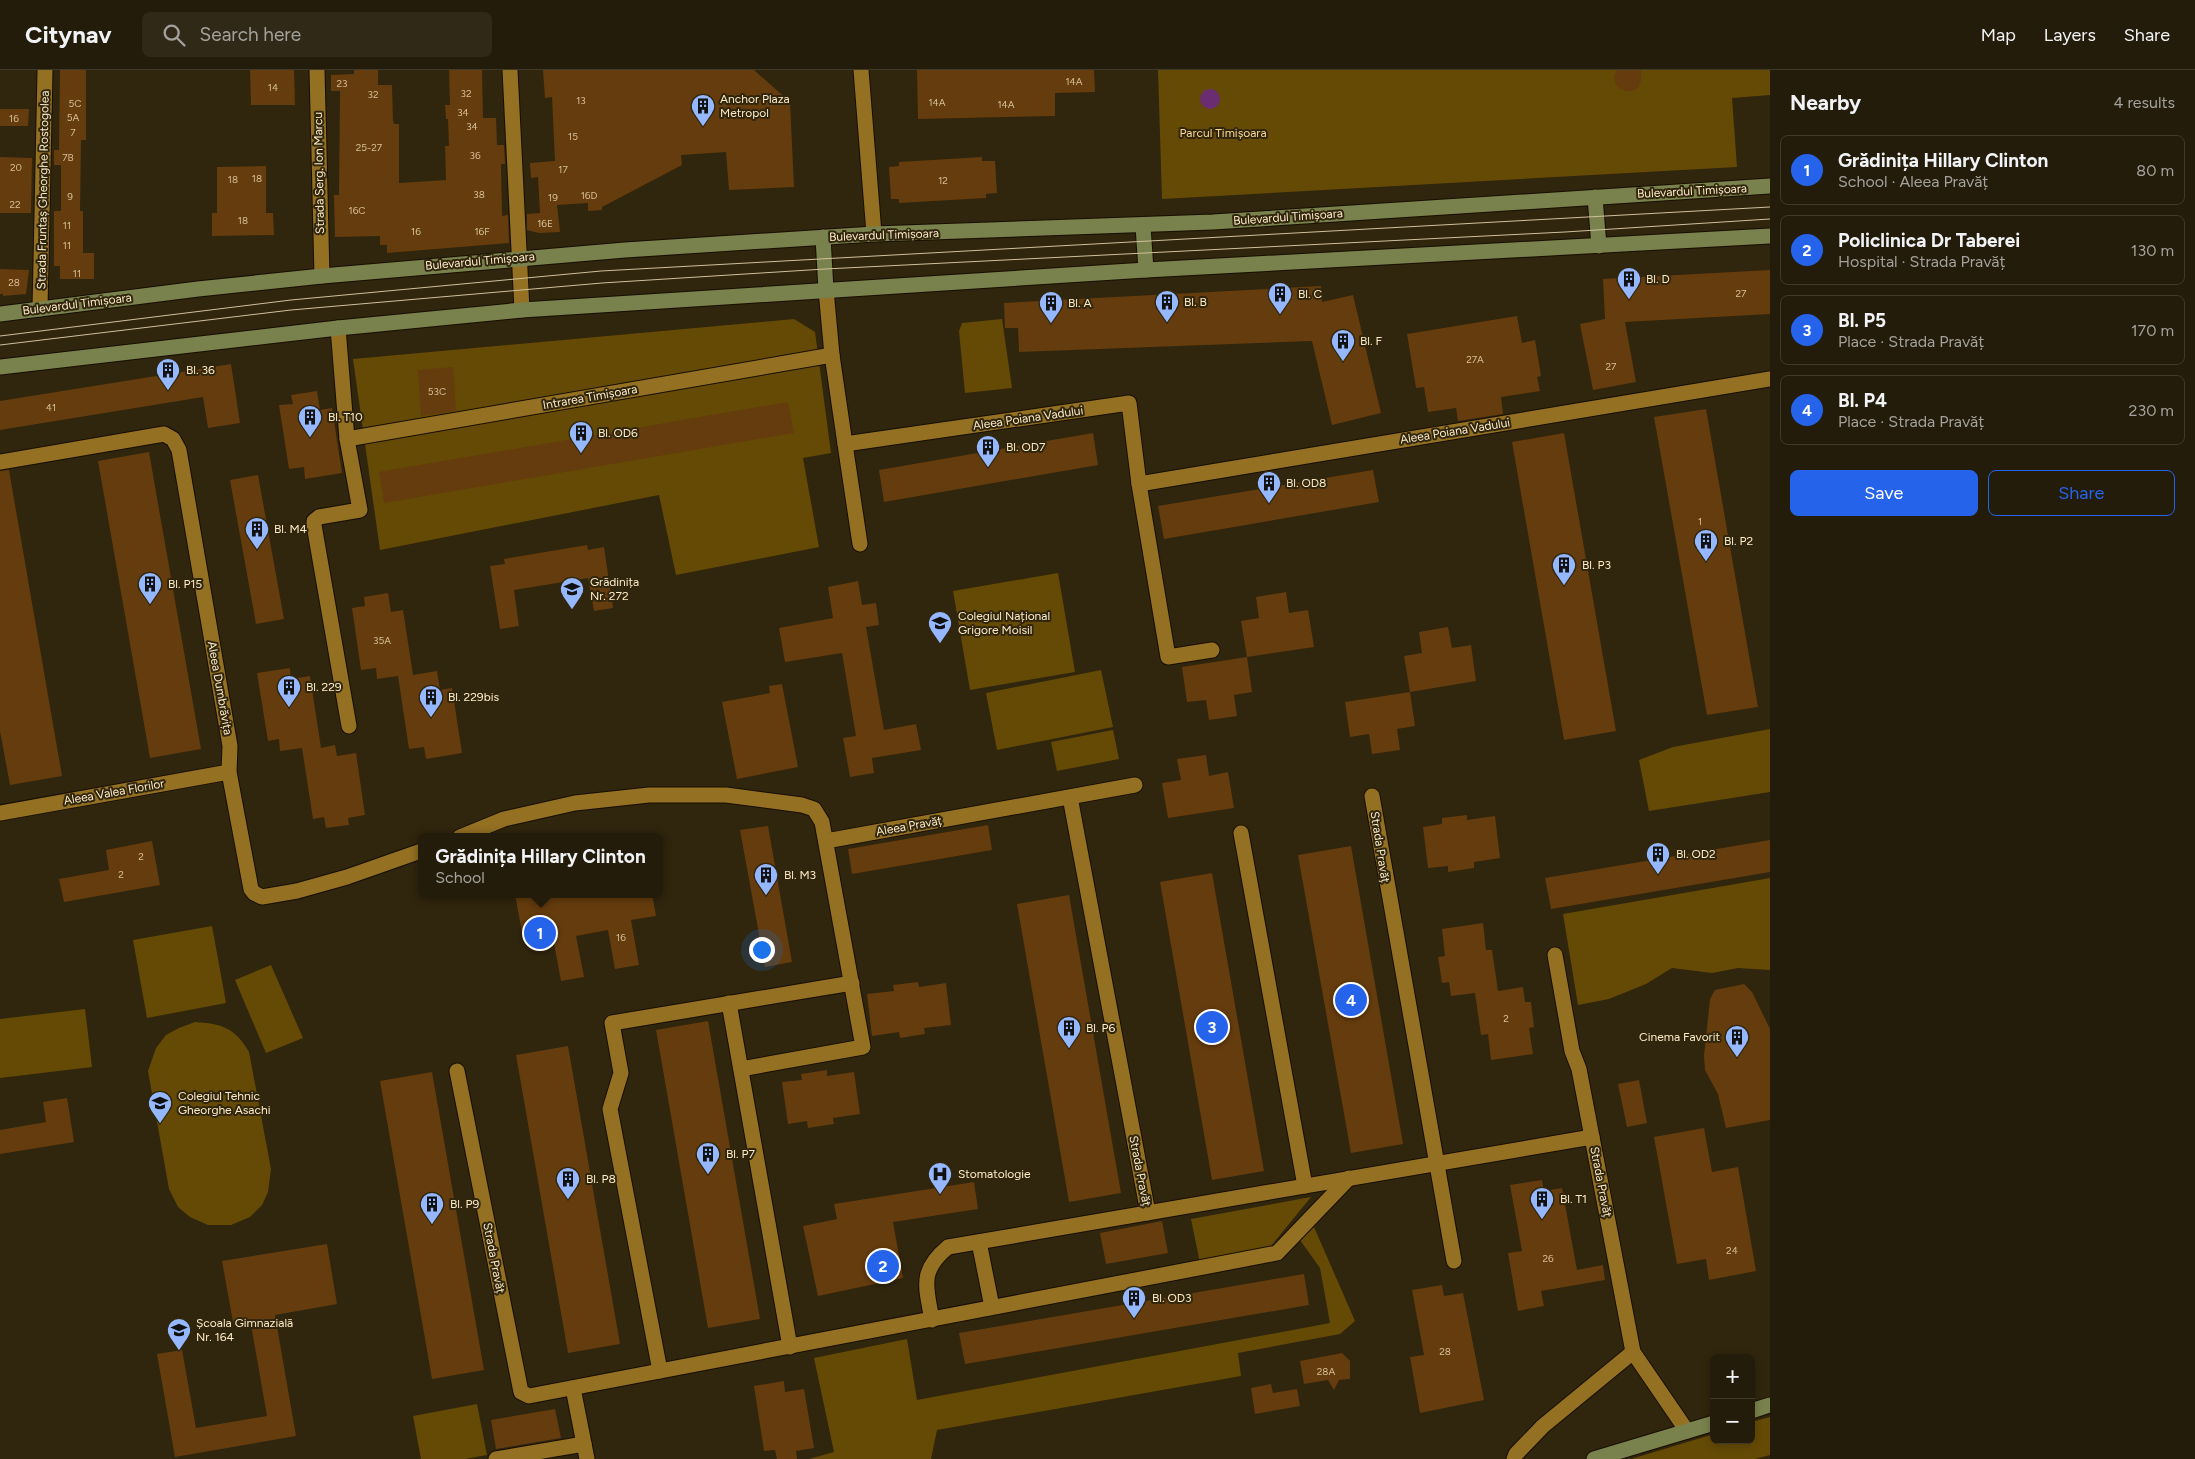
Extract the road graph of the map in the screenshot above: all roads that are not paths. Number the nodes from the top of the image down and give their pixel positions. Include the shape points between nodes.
1 (45, 70) edge
2 (317, 70) edge
3 (510, 70) edge
4 (861, 70) edge
5 (1770, 186) edge
6 (1596, 196) junction
7 (1143, 226) junction
8 (874, 234) junction
9 (1770, 236) edge
10 (823, 237) junction
11 (1599, 246) junction
12 (519, 258) junction
13 (1146, 270) junction
14 (322, 276) junction
15 (826, 290) junction
16 (40, 309) junction
17 (522, 310) junction
18 (0, 314) edge
19 (338, 328) junction
20 (832, 355) junction
21 (0, 367) edge
22 (1770, 378) edge
23 (347, 439) junction
24 (845, 444) junction
25 (0, 462) edge
26 (1139, 484) junction
27 (860, 544) dead end
28 (1212, 650) dead end
29 (349, 726) dead end
30 (228, 772) junction
31 (1135, 785) dead end
32 (1372, 796) dead end
33 (1070, 797) junction
34 (0, 813) edge
35 (470, 833) edge
36 (1241, 833) dead end
37 (826, 841) junction
38 (418, 852) edge
39 (1555, 955) dead end
40 (852, 983) junction
41 (728, 1003) junction
42 (741, 1068) junction
43 (457, 1071) dead end
44 (1592, 1137) junction
45 (1437, 1164) junction
46 (1349, 1178) junction
47 (1305, 1186) junction
48 (1148, 1213) junction
49 (979, 1242) junction
50 (1454, 1261) dead end
51 (992, 1307) junction
52 (932, 1320) junction
53 (790, 1347) junction
54 (1633, 1352) junction
55 (660, 1371) junction
56 (573, 1388) junction
57 (1770, 1405) edge
58 (1755, 1410) edge
59 (1710, 1423) edge
60 (1687, 1431) junction
61 (584, 1444) junction
62 (496, 1459) edge
63 (587, 1459) edge
64 (1514, 1459) edge
65 (1594, 1459) edge

1 - 16 street, Strada Fruntaș Gheorghe Rostogolea
2 - 14 street, Strada Serg. Ion Marcu
3 - 12 street
4 - 8 street
5 - 6 main road, Bulevardul Timișoara
6 - 7 main road, Bulevardul Timișoara
6 - 11 main road
7 - 8 main road, Bulevardul Timișoara
7 - 13 main road
8 - 10 main road, Bulevardul Timișoara
9 - 11 main road
10 - 12 main road, Bulevardul Timișoara
10 - 15 main road
11 - 13 main road
12 - 14 main road, Bulevardul Timișoara
12 - 17 street
13 - 15 main road
14 - 16 main road, Bulevardul Timișoara
15 - 17 main road
15 - 20 street
16 - 18 main road, Bulevardul Timișoara
17 - 19 main road
19 - 21 main road
19 - 23 street
20 - 23 street, Intrarea Timișoara
20 - 24 street
22 - 26 street, Aleea Poiana Vadului
23 - 29 street via 360,510 319,517 314,525
24 - 26 street, Aleea Poiana Vadului via 1129,403
24 - 27 street
25 - 30 street, Aleea Dumbrăvița via 164,434 173,440 179,450 230,746
26 - 28 street, Aleea Poiana Vadului via 1168,657
30 - 34 street, Aleea Valea Florilor
30 - 38 street, Aleea Dumbrăvița via 254,893 262,896 297,891
31 - 33 street, Aleea Pravăț
32 - 45 street, Strada Pravăț
33 - 37 street, Aleea Pravăț
33 - 48 street, Strada Pravăț
35 - 37 street via 504,819 575,803 649,795 711,794 814,809 822,822
36 - 47 street
37 - 40 street
39 - 44 street
40 - 41 street
40 - 42 street via 863,1047
41 - 42 street
41 - 55 street via 612,1023 621,1073 610,1109
42 - 53 street
43 - 56 street, Strada Pravăț via 521,1392 529,1396
44 - 45 street, Strada Pravăț
44 - 54 street, Strada Pravăț
45 - 46 street, Strada Pravăț
45 - 50 street, Strada Pravăț
46 - 47 street, Strada Pravăț
46 - 51 street via 1277,1253
47 - 48 street, Strada Pravăț
48 - 49 street, Strada Pravăț
49 - 51 street
49 - 52 street, Strada Pravăț via 948,1247 934,1258 928,1270 926,1288
51 - 52 street
52 - 53 street, Strada Pravăț
53 - 55 street, Strada Pravăț
54 - 60 street
54 - 64 street via 1543,1426
55 - 56 street, Strada Pravăț
56 - 61 street
57 - 58 main road
59 - 60 main road
60 - 65 main road
61 - 62 street
61 - 63 street

